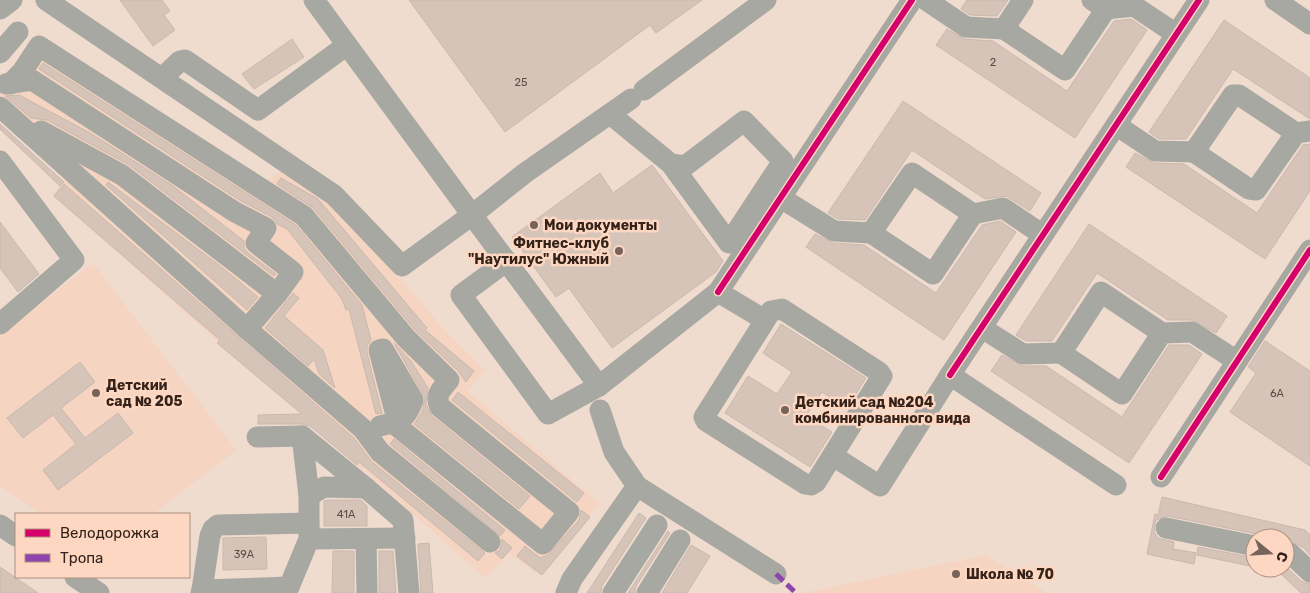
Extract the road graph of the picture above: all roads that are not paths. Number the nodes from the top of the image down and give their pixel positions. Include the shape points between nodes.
1 (12, 0) edge
2 (46, 0) edge
3 (314, 0) edge
4 (766, 0) edge
5 (912, 0) edge
6 (926, 0) edge
7 (1023, 0) edge
8 (1199, 0) edge
9 (1274, 0) edge
10 (1099, 5) edge
11 (0, 9) edge
12 (1310, 24) edge
13 (1004, 29) junction
14 (18, 32) dead end
15 (1176, 34) junction
16 (347, 45) junction
17 (0, 53) edge
18 (162, 78) junction
19 (5, 84) edge
20 (5, 111) edge
21 (610, 114) junction
22 (1116, 125) junction
23 (1303, 132) edge
24 (1194, 152) junction
25 (0, 161) edge
26 (671, 164) junction
27 (781, 198) junction
28 (973, 214) junction
29 (472, 215) junction
30 (871, 234) junction
31 (1043, 235) junction
32 (1310, 252) edge
33 (507, 261) junction
34 (718, 292) junction
35 (277, 294) junction
36 (765, 320) junction
37 (0, 324) edge
38 (982, 328) junction
39 (247, 329) junction
40 (1162, 333) junction
41 (1061, 353) junction
42 (1237, 361) junction
43 (950, 375) junction
44 (600, 386) junction
45 (600, 410) dead end
46 (363, 429) junction
47 (302, 436) junction
48 (257, 437) dead end
49 (833, 456) junction
50 (1161, 477) dead end
51 (1116, 485) dead end
52 (636, 486) junction
53 (366, 488) junction
54 (309, 496) junction
55 (0, 525) edge
56 (657, 525) dead end
57 (1166, 528) dead end
58 (309, 531) junction
59 (15, 535) edge
60 (405, 538) junction
61 (366, 540) junction
62 (680, 540) dead end
63 (490, 542) dead end
64 (1245, 544) edge
65 (1295, 558) edge
66 (1310, 572) edge
67 (776, 574) dead end
68 (76, 578) edge
69 (202, 592) edge
70 (99, 593) edge
71 (367, 593) edge
72 (409, 593) edge
73 (566, 593) edge
74 (613, 593) edge
75 (647, 593) edge

1 - 11 street
2 - 18 street
3 - 16 street
4 - 21 street
5 - 27 street
6 - 13 street via 966,27
7 - 13 street
8 - 15 street
9 - 12 street
10 - 13 street via 1065,70
10 - 15 street via 1134,6
14 - 17 street
15 - 22 street
16 - 18 street via 258,110 186,60 180,61
16 - 29 street
18 - 29 street via 334,195 402,266
19 - 35 street via 32,80 235,212 266,228 256,243 294,272
19 - 46 street via 22,72 39,46 304,216 406,338 450,380 438,393 440,408 569,512 543,544 396,423
20 - 35 street via 122,175
20 - 39 street
21 - 26 street
21 - 29 street via 525,173
22 - 24 street via 1155,151
22 - 31 street
23 - 24 street via 1256,190 1249,189
23 - 24 street via 1239,95 1233,95
25 - 37 street via 74,260
26 - 26 street via 685,166 744,121 783,161 729,242
27 - 30 street via 834,231
27 - 34 street
28 - 30 street via 932,274
28 - 30 street via 912,173
28 - 31 street via 1003,208
29 - 33 street
31 - 38 street
32 - 42 street
33 - 44 street
33 - 44 street via 461,295 548,414
34 - 36 street
34 - 44 street
35 - 39 street
36 - 49 street via 771,311 782,309 882,376
36 - 49 street via 705,412 706,421 811,486
38 - 41 street via 1023,354
38 - 43 street
39 - 46 street
40 - 41 street via 1101,292
40 - 41 street via 1122,394
40 - 42 street via 1192,332
42 - 50 street
43 - 49 street via 880,486
43 - 51 street
45 - 52 street via 614,452
46 - 63 street via 380,452
47 - 48 street
47 - 53 street
47 - 54 street
52 - 67 street
52 - 73 street via 572,579
53 - 54 street via 324,487
53 - 60 street via 404,520
54 - 58 street
55 - 59 street
56 - 74 street
57 - 64 street
58 - 61 street
58 - 69 street via 289,587
58 - 69 street via 218,525 210,536
60 - 61 street
60 - 72 street
61 - 71 street
62 - 75 street
65 - 66 street
68 - 70 street

